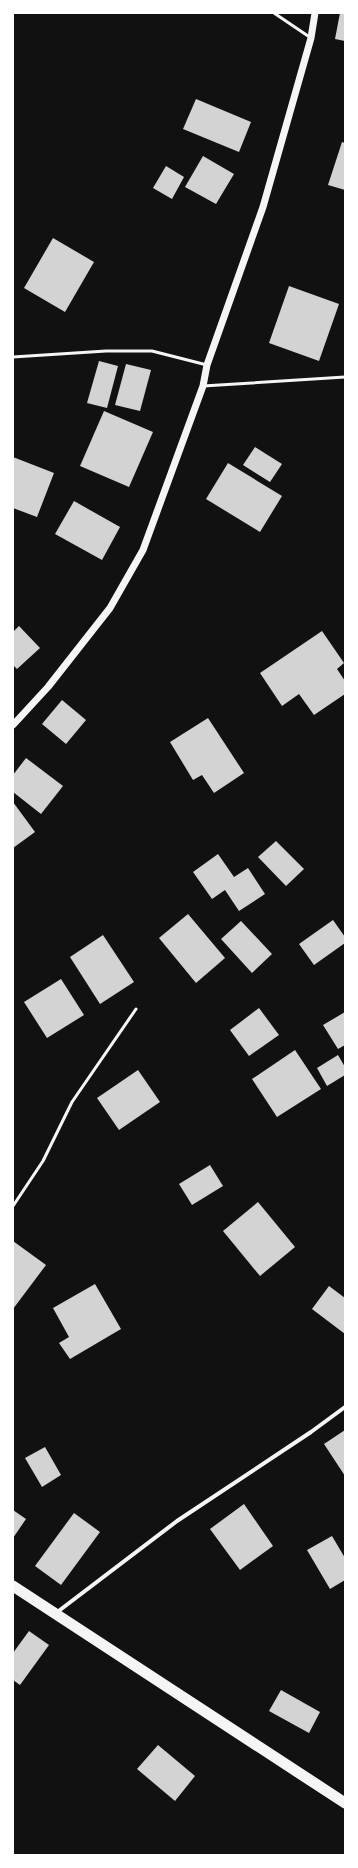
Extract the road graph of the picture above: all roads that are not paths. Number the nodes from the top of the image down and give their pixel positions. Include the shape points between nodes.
1 (274, 13) edge
2 (316, 13) edge
3 (311, 38) junction
4 (13, 357) edge
5 (208, 365) junction
6 (345, 377) edge
7 (203, 386) junction
8 (13, 725) edge
9 (136, 1009) dead end
10 (13, 1206) edge
11 (345, 1407) edge
12 (13, 1586) edge
13 (54, 1614) junction
14 (345, 1803) edge

1 - 3 lane
2 - 3 street
3 - 5 street via 263,207
4 - 5 lane via 152,351
5 - 7 street
6 - 7 lane
7 - 8 street via 143,550 110,608 48,687
9 - 10 lane via 72,1102 43,1161
11 - 13 street via 177,1521
12 - 13 highway
13 - 14 highway

